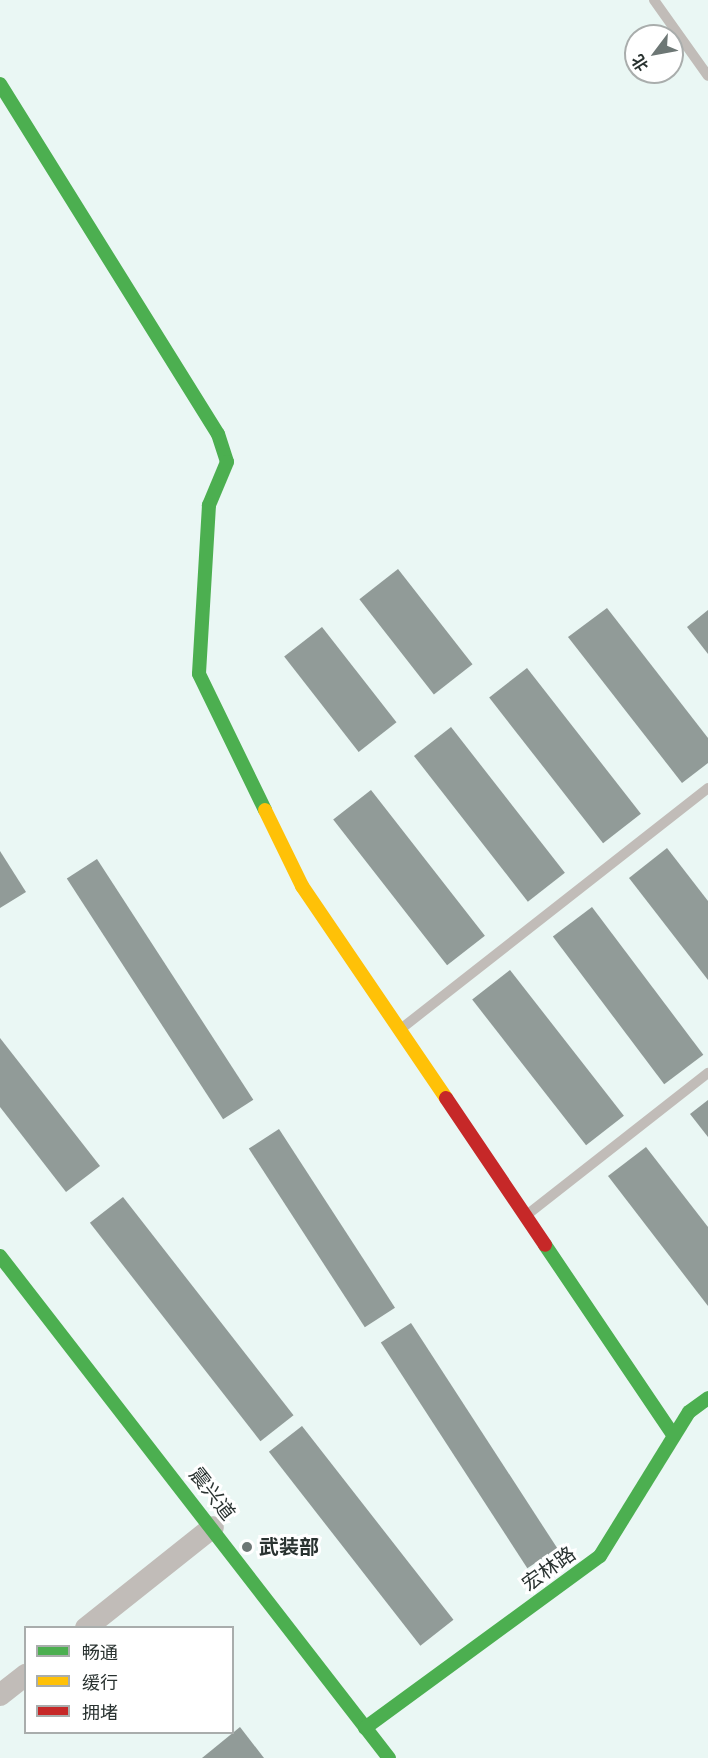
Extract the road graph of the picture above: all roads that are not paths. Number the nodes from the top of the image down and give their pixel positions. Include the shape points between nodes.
1 (654, 0) edge
2 (708, 76) edge
3 (0, 84) edge
4 (708, 788) edge
5 (399, 1030) junction
6 (708, 1073) edge
7 (525, 1216) junction
8 (0, 1256) edge
9 (708, 1398) edge
10 (674, 1436) junction
11 (213, 1527) junction
12 (89, 1626) edge
13 (24, 1677) edge
14 (0, 1695) edge
15 (365, 1728) junction
16 (389, 1758) edge

1 - 2 lane
3 - 5 street via 218,434 227,462 209,505 199,674 302,886
4 - 5 lane
5 - 7 street
6 - 7 lane
7 - 10 street
8 - 11 street, 震兴道
9 - 10 street, 宏林路 via 689,1412
10 - 15 street, 宏林路 via 600,1556
11 - 12 street
11 - 15 street, 震兴道
13 - 14 street
15 - 16 street, 震兴道

